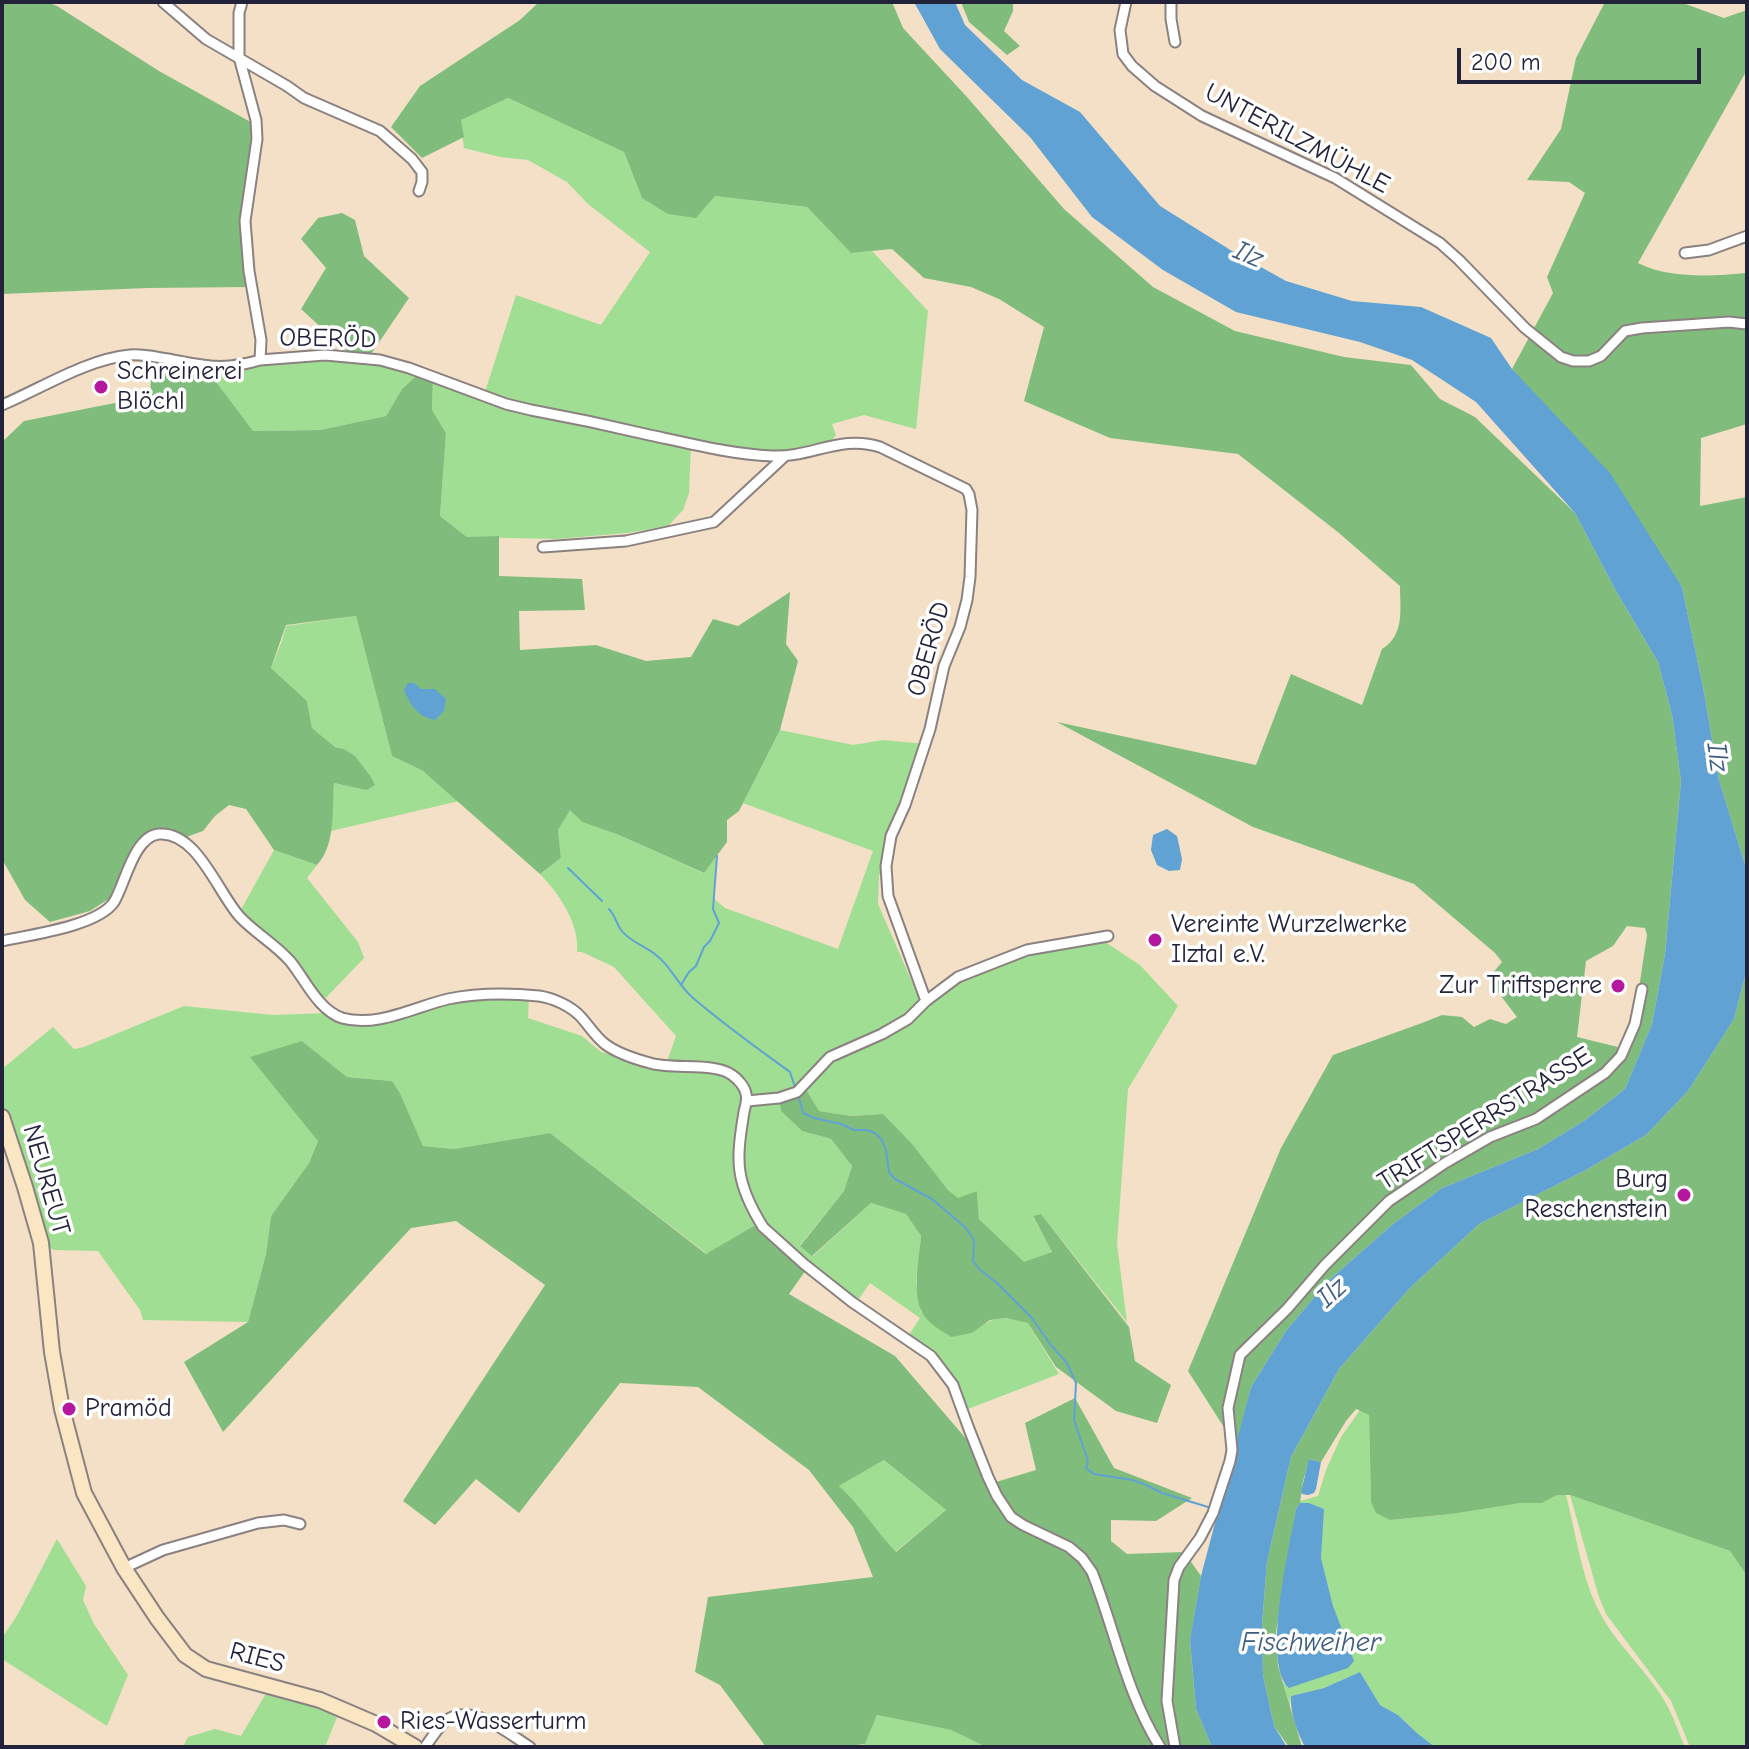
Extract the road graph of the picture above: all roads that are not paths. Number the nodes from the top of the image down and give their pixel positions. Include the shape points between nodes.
1 (163, 2) edge
2 (242, 2) edge
3 (1126, 2) edge
4 (1171, 2) edge
5 (1175, 42) dead end
6 (239, 57) junction
7 (419, 191) dead end
8 (1747, 236) edge
9 (1685, 253) dead end
10 (1747, 324) edge
11 (260, 360) junction
12 (2, 405) edge
13 (785, 456) junction
14 (543, 547) dead end
15 (1108, 936) dead end
16 (2, 941) edge
17 (1642, 989) dead end
18 (926, 1001) junction
19 (747, 1101) junction
20 (2, 1117) edge
21 (42, 1257) joint
22 (300, 1524) dead end
23 (124, 1568) junction
24 (415, 1747) edge
25 (425, 1747) edge
26 (530, 1747) edge
27 (1160, 1747) edge
28 (1175, 1747) edge

1 - 6 street via 206,39
2 - 6 street, OBERÖD
3 - 10 street, UNTERILZMÜHLE via 1120,30 1123,54 1155,86 1202,116 1335,178 1440,243 1525,328 1564,358 1589,361 1601,356 1625,331
4 - 5 street
6 - 7 street via 304,98 380,131 422,172
6 - 11 street, OBERÖD via 256,120 245,221
8 - 9 street
11 - 12 street via 227,368 143,355 120,357
11 - 13 street, OBERÖD via 325,355 380,360 531,410 704,447
13 - 14 street via 714,522 626,541
13 - 18 street, OBERÖD via 868,443 969,494 967,600 886,866 888,896
15 - 18 street via 1027,950 958,977
16 - 19 street via 105,912 146,840 159,834 175,836 196,853 241,919 282,952 331,1013 369,1021 452,999 544,997 578,1014 617,1051 654,1065 715,1068 732,1074
17 - 28 street, TRIFTSPERRSTRASSE via 1621,1056 1605,1073 1536,1119 1490,1137 1389,1201 1240,1355 1228,1408 1230,1461 1213,1513 1174,1580 1167,1701
18 - 19 street via 896,1026 830,1057 797,1092
19 - 27 street via 740,1171 759,1221 804,1264 941,1368 1011,1517 1069,1547 1092,1572 1126,1673
20 - 21 street, NEUREUT
21 - 23 street, RIES via 66,1429 84,1493
22 - 23 street via 258,1523 163,1550
23 - 24 street, RIES via 174,1643 196,1664 320,1700
25 - 26 street via 450,1718 466,1716 478,1717

